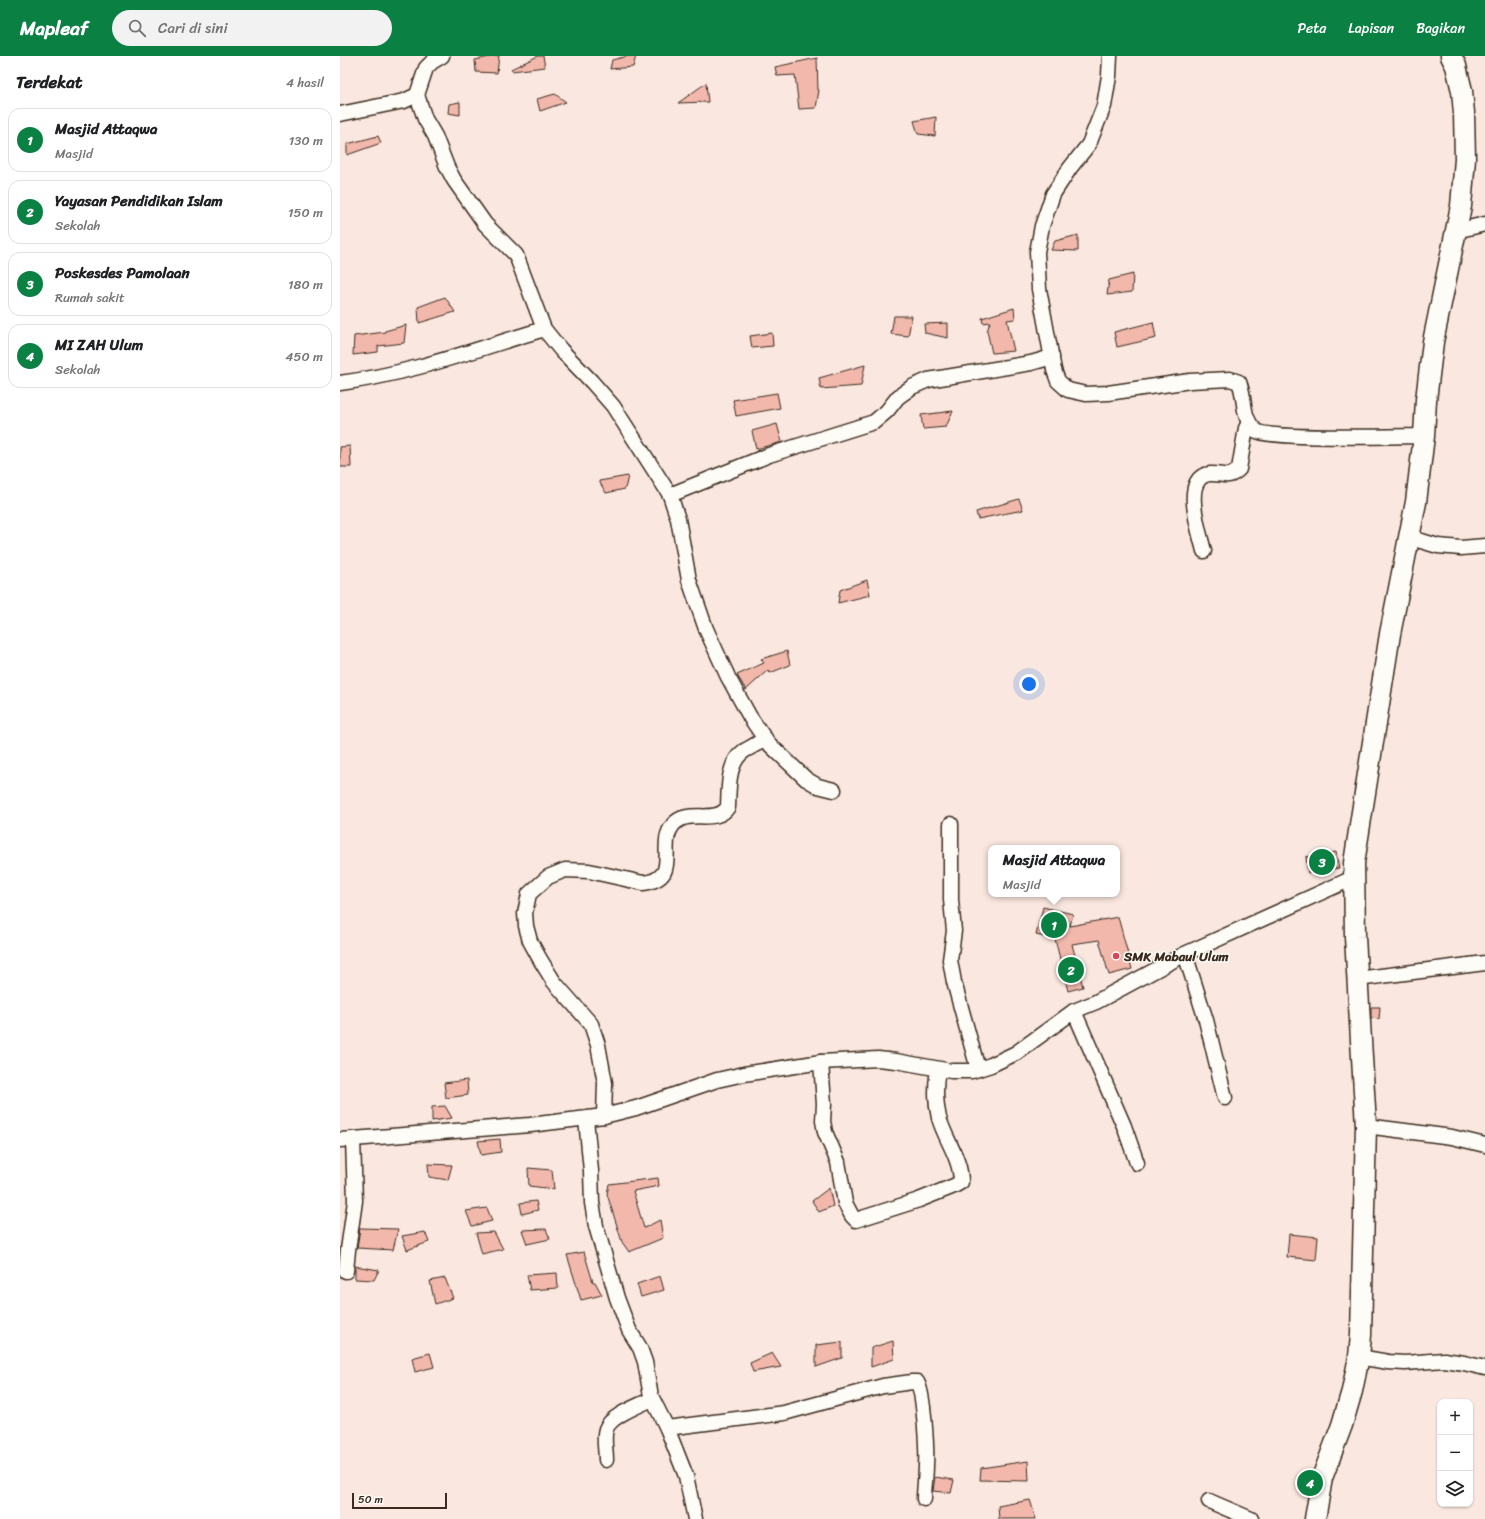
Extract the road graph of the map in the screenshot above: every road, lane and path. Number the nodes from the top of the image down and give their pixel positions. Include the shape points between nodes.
1 (442, 56) edge
2 (1110, 56) edge
3 (1451, 56) edge
4 (417, 95) junction
5 (340, 114) edge
6 (1485, 224) edge
7 (1456, 231) junction
8 (544, 329) junction
9 (1052, 357) junction
10 (340, 383) edge
11 (1249, 423) junction
12 (1424, 436) junction
13 (670, 495) junction
14 (1408, 537) junction
15 (1485, 546) edge
16 (1204, 550) dead end
17 (765, 738) junction
18 (834, 790) dead end
19 (951, 824) dead end
20 (1354, 878) junction
21 (1185, 954) junction
22 (1485, 963) edge
23 (1357, 979) junction
24 (1074, 1011) junction
25 (821, 1062) junction
26 (938, 1069) junction
27 (978, 1069) junction
28 (1225, 1098) dead end
29 (604, 1116) junction
30 (586, 1119) junction
31 (1366, 1126) junction
32 (346, 1139) edge
33 (1485, 1145) edge
34 (1137, 1163) dead end
35 (346, 1271) dead end
36 (1359, 1357) junction
37 (1485, 1368) edge
38 (652, 1399) junction
39 (667, 1428) junction
40 (606, 1460) dead end
41 (924, 1499) dead end
42 (1209, 1501) dead end
43 (695, 1519) edge
44 (1251, 1519) edge
45 (1315, 1519) edge

1 - 4 street via 426,68
2 - 9 street via 1104,106 1089,144 1053,194 1042,226 1037,252 1039,289
3 - 7 street via 1459,79 1464,113 1465,159
4 - 5 street via 404,101
4 - 8 street via 456,184 485,224 516,255
6 - 7 street
7 - 12 street via 1433,342
8 - 10 street via 416,368 361,381
8 - 13 street via 613,406
9 - 11 street via 1058,381 1068,390 1086,394 1190,381 1230,379 1239,382
9 - 13 street via 1031,363 928,380 898,397 874,422 769,455
11 - 12 street via 1256,431 1272,434
11 - 16 street via 1239,469 1228,476 1203,476 1195,488 1193,499
12 - 14 street via 1416,502
13 - 17 street via 678,519 689,580 706,630 728,677
14 - 15 street via 1438,546
14 - 20 street via 1390,634 1354,863
17 - 18 street via 806,779 818,786
17 - 29 street via 735,759 728,807 724,812 717,816 688,816 671,826 666,862 663,875 659,879 643,883 589,871 564,870 548,877 529,894 525,913 530,941 554,982 591,1024 606,1083
19 - 27 street via 954,931 950,960
20 - 21 street
20 - 23 street
21 - 24 street via 1096,1002
21 - 28 street via 1206,1020
22 - 23 street
23 - 31 street
24 - 27 street via 1016,1053
24 - 34 street via 1121,1119
25 - 26 street via 878,1059
25 - 26 street via 825,1132 838,1162 845,1203 856,1220 919,1200 961,1182 953,1150 939,1118 935,1097
25 - 29 street via 717,1080 636,1108
26 - 27 street
29 - 30 street
30 - 32 street
30 - 38 street via 596,1226 617,1298 645,1362
31 - 33 street via 1452,1137
31 - 36 street via 1362,1335
32 - 35 street via 355,1191 355,1210
36 - 37 street via 1405,1363 1444,1360
36 - 45 street via 1342,1425 1322,1478
38 - 39 street
38 - 40 street via 609,1424 606,1430
39 - 41 street via 784,1413 883,1386 917,1382 921,1391 925,1440
39 - 43 street via 686,1476
42 - 44 street

